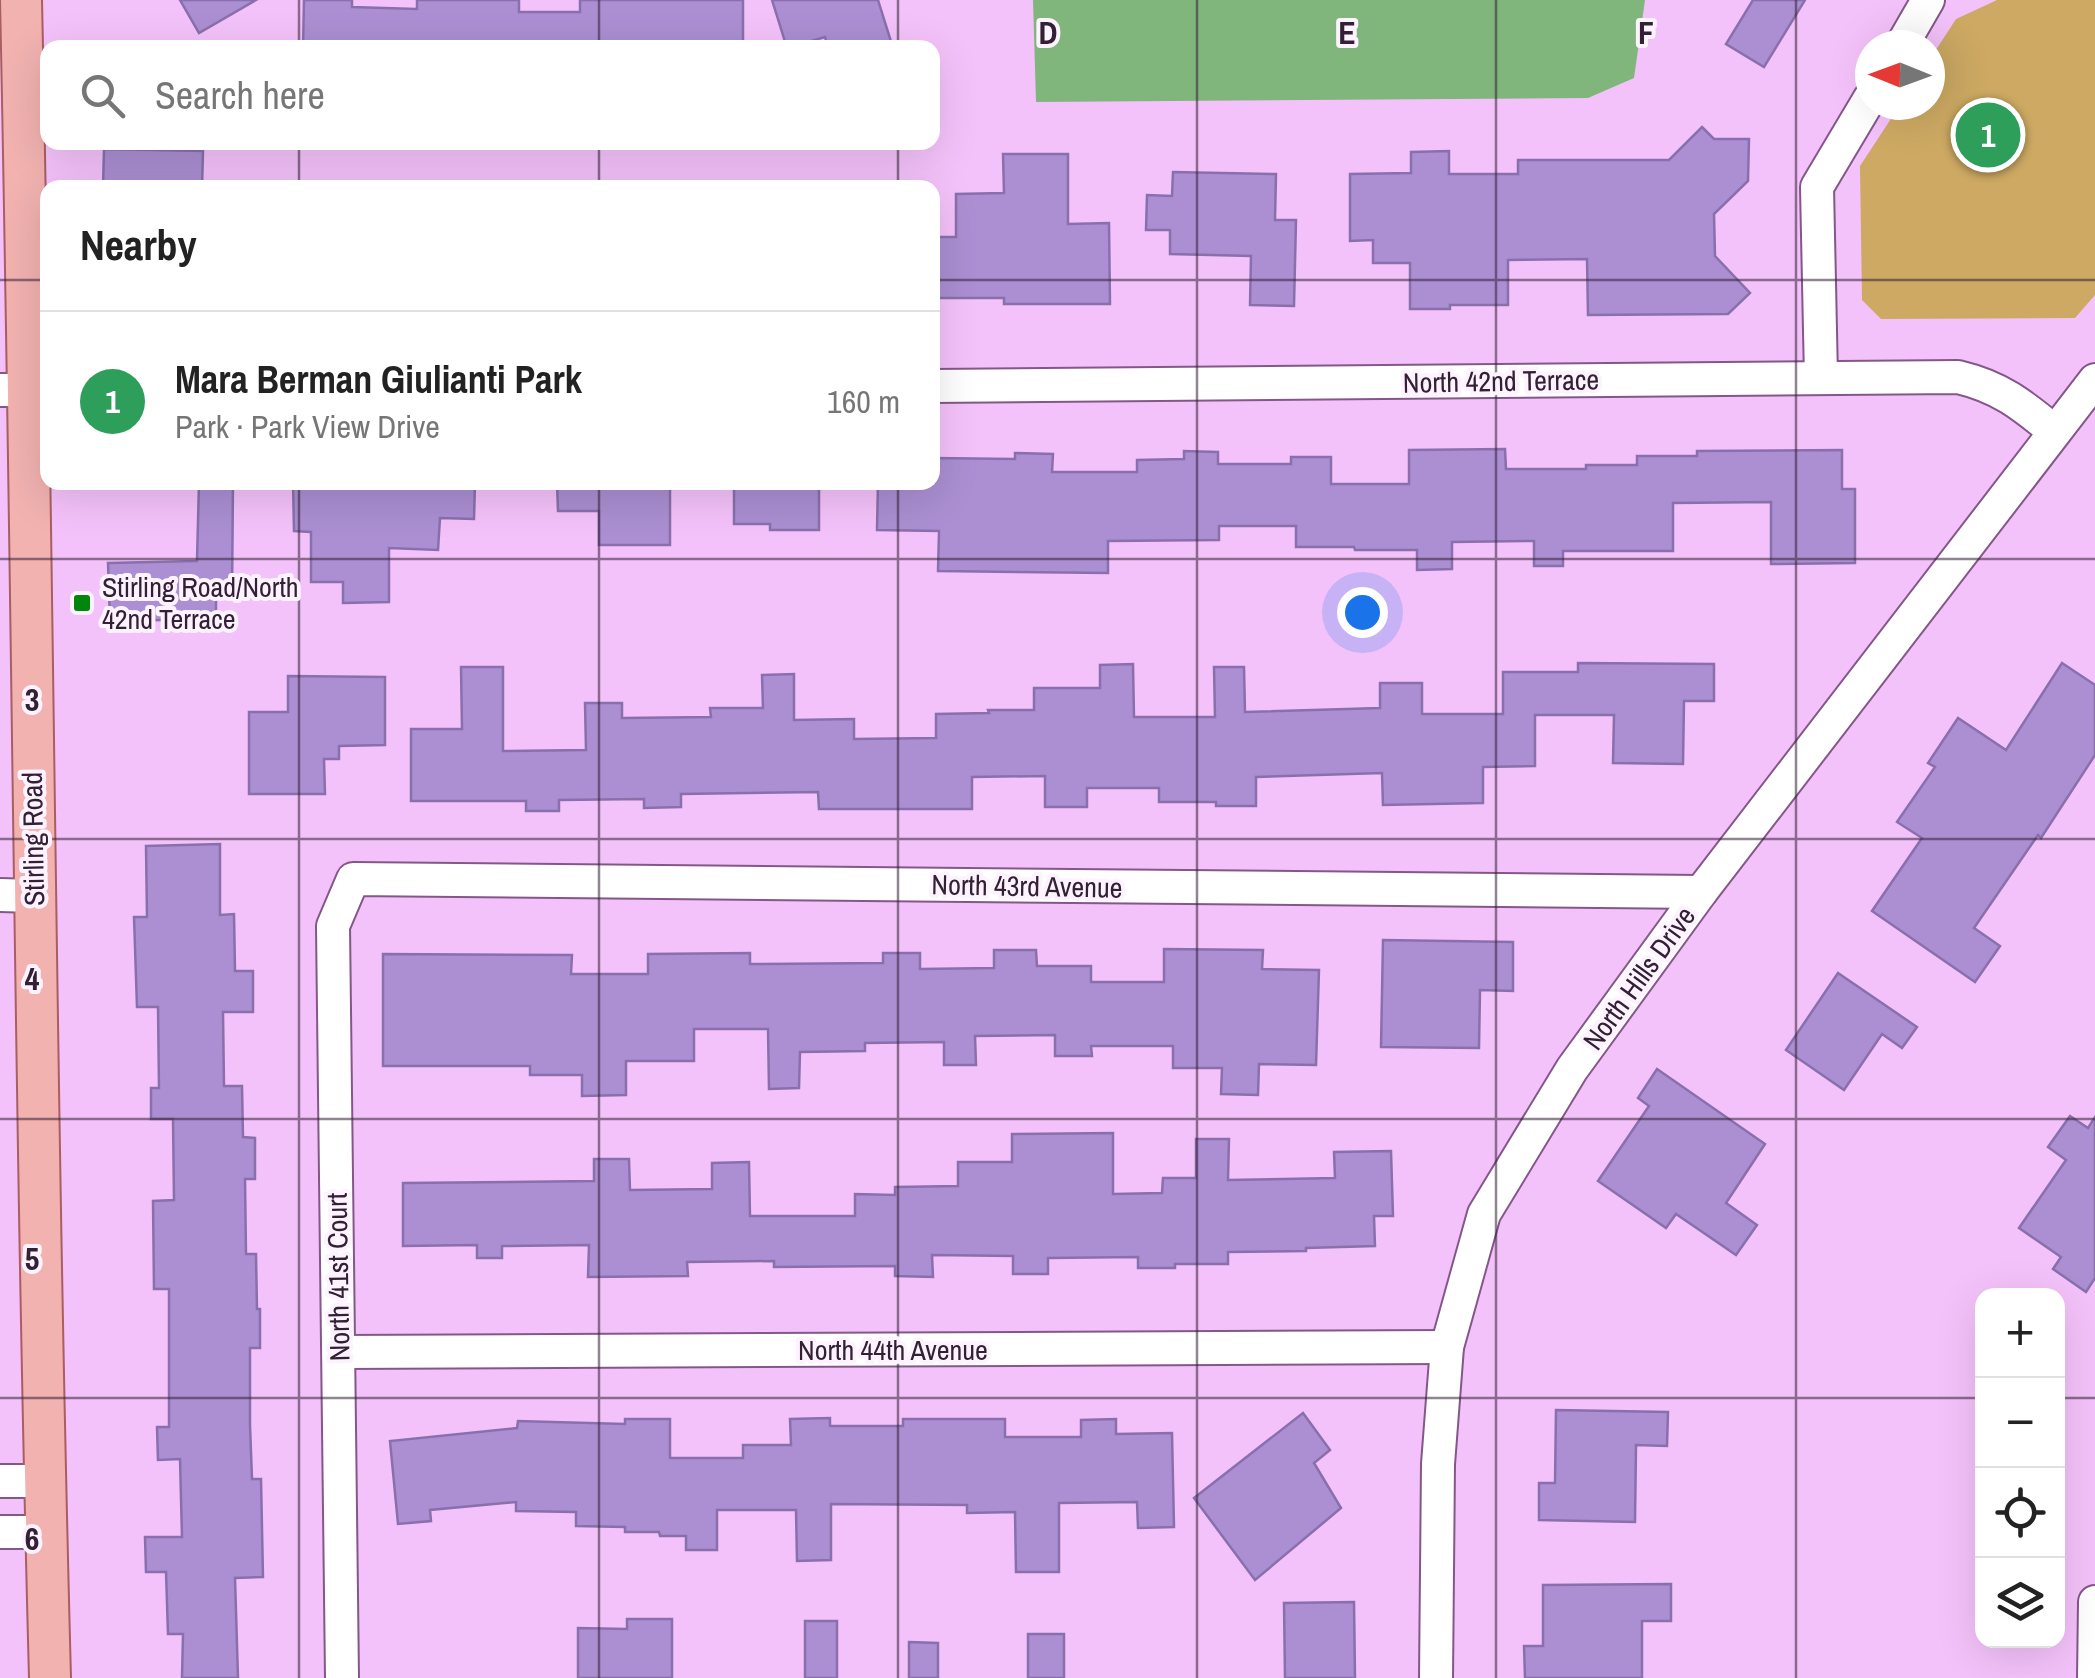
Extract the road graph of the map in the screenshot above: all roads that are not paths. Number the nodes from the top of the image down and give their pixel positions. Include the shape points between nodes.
1 (21, 0) edge
2 (1928, 0) edge
3 (1911, 30) edge
4 (1857, 120) edge
5 (1820, 378) junction
6 (2095, 380) edge
7 (940, 386) edge
8 (26, 390) edge
9 (2054, 432) junction
10 (353, 880) joint
11 (1701, 892) junction
12 (17, 895) edge
13 (1447, 1347) junction
14 (340, 1352) junction
15 (0, 1481) edge
16 (46, 1481) junction
17 (0, 1532) edge
18 (48, 1532) junction
19 (2095, 1602) edge
20 (50, 1678) edge
21 (342, 1678) edge
22 (1436, 1678) edge
23 (2094, 1678) edge

1 - 8 main road, Stirling Road
2 - 3 street
4 - 5 street via 1817,187
5 - 7 street, North 42nd Terrace
5 - 9 street, North 42nd Terrace via 1958,377 1986,384
6 - 9 street, North Hills Drive
8 - 12 main road, Stirling Road
9 - 11 street, North Hills Drive
10 - 11 street, North 43rd Avenue
10 - 14 street, North 41st Court via 333,926
11 - 13 street, North Hills Drive via 1572,1070 1484,1214
12 - 16 main road, Stirling Road
13 - 14 street, North 44th Avenue
13 - 22 street, North Hills Drive via 1438,1464
14 - 21 street, North 41st Court
15 - 16 street
16 - 18 main road, Stirling Road
17 - 18 street
18 - 20 main road, Stirling Road
19 - 23 street

